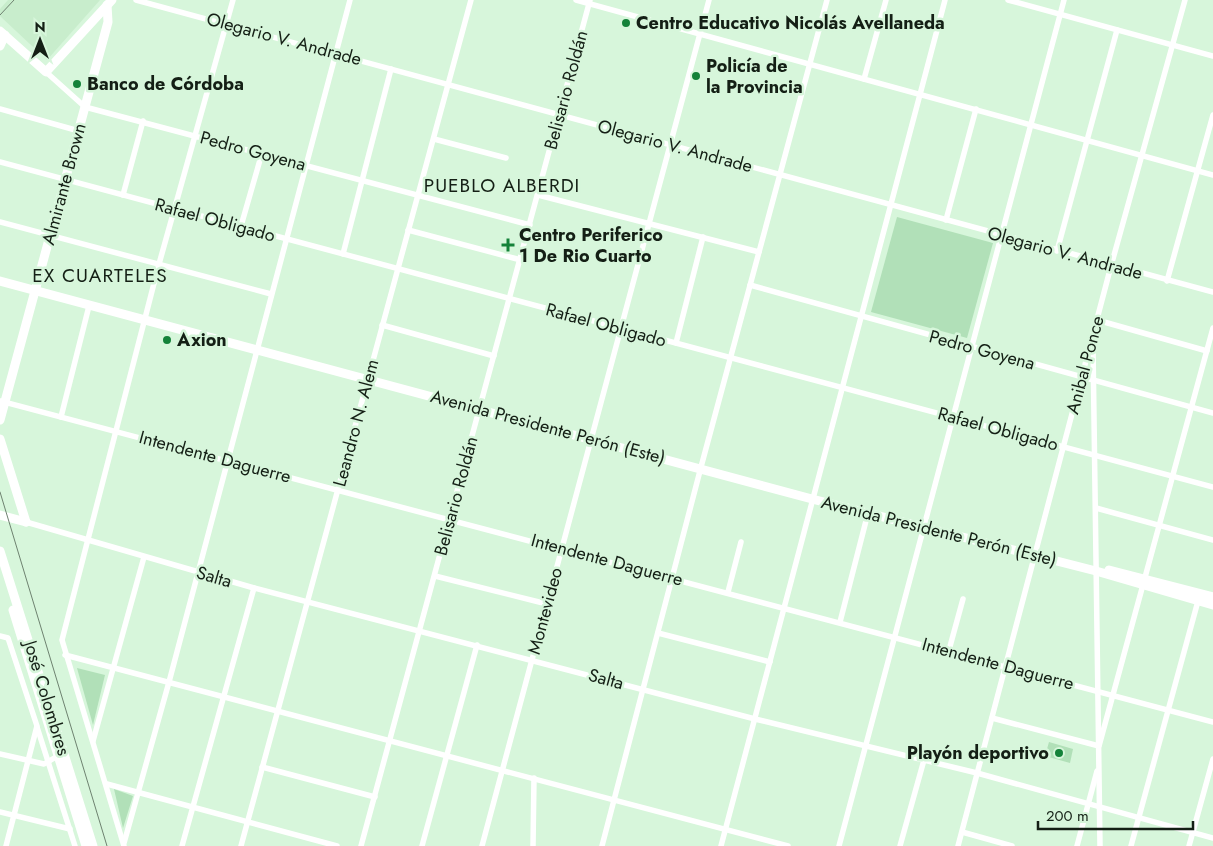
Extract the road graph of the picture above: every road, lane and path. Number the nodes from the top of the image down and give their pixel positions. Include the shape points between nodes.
1 (136, 0) edge
2 (233, 0) edge
3 (350, 0) edge
4 (471, 0) edge
5 (576, 0) edge
6 (709, 0) edge
7 (828, 0) edge
8 (886, 0) edge
9 (946, 0) edge
10 (1008, 0) edge
11 (1064, 0) edge
12 (1185, 0) edge
13 (589, 2) edge
14 (110, 3) edge
15 (1060, 14) junction
16 (227, 23) junction
17 (1117, 30) junction
18 (2, 33) edge
19 (700, 34) junction
20 (1172, 45) junction
21 (0, 46) edge
22 (335, 53) junction
23 (1213, 56) edge
24 (810, 64) junction
25 (392, 69) junction
26 (46, 72) junction
27 (864, 79) junction
28 (449, 84) junction
29 (921, 94) junction
30 (85, 107) junction
31 (0, 109) edge
32 (976, 109) junction
33 (559, 114) junction
34 (1213, 115) edge
35 (143, 121) junction
36 (1031, 125) junction
37 (79, 131) junction
38 (196, 136) junction
39 (434, 139) junction
40 (1087, 140) junction
41 (670, 144) junction
42 (262, 153) junction
43 (1143, 155) junction
44 (506, 158) dead end
45 (0, 162) edge
46 (306, 165) junction
47 (1198, 170) junction
48 (1213, 174) edge
49 (780, 175) junction
50 (65, 180) junction
51 (362, 180) junction
52 (123, 195) junction
53 (418, 195) junction
54 (538, 195) junction
55 (891, 206) junction
56 (175, 209) junction
57 (946, 220) junction
58 (0, 222) edge
59 (648, 223) junction
60 (530, 225) junction
61 (241, 226) junction
62 (408, 230) junction
63 (51, 235) junction
64 (1002, 236) junction
65 (703, 237) junction
66 (286, 239) junction
67 (1057, 251) junction
68 (759, 252) junction
69 (343, 254) junction
70 (521, 260) junction
71 (160, 264) junction
72 (1111, 266) junction
73 (398, 269) junction
74 (0, 281) edge
75 (1167, 281) junction
76 (750, 286) junction
77 (36, 291) junction
78 (1213, 292) edge
79 (271, 294) junction
80 (511, 299) junction
81 (89, 306) junction
82 (862, 318) junction
83 (1097, 320) junction
84 (145, 321) junction
85 (382, 325) junction
86 (620, 328) junction
87 (1213, 328) edge
88 (1093, 338) junction
89 (676, 343) junction
90 (972, 347) junction
91 (257, 350) junction
92 (1207, 351) junction
93 (494, 356) junction
94 (731, 358) junction
95 (1083, 377) junction
96 (368, 379) junction
97 (1094, 380) junction
98 (843, 388) junction
99 (2, 401) edge
100 (1192, 408) junction
101 (479, 410) junction
102 (1213, 413) edge
103 (61, 417) junction
104 (953, 417) junction
105 (0, 420) edge
106 (116, 431) junction
107 (0, 439) edge
108 (590, 439) junction
109 (1064, 447) junction
110 (1095, 455) junction
111 (227, 460) junction
112 (701, 467) junction
113 (1173, 476) junction
114 (1213, 487) edge
115 (337, 489) junction
116 (812, 499) junction
117 (1096, 508) junction
118 (868, 513) junction
119 (0, 515) edge
120 (450, 519) junction
121 (26, 522) junction
122 (1160, 525) junction
123 (926, 527) junction
124 (1213, 540) edge
125 (88, 542) junction
126 (741, 542) dead end
127 (562, 548) junction
128 (0, 551) edge
129 (1034, 556) junction
130 (144, 557) junction
131 (0, 570) edge
132 (1096, 571) junction
133 (199, 572) junction
134 (435, 576) junction
135 (672, 578) junction
136 (1144, 582) junction
137 (254, 588) junction
138 (728, 592) junction
139 (1213, 597) edge
140 (963, 599) dead end
141 (1198, 601) junction
142 (307, 602) junction
143 (547, 604) junction
144 (1213, 605) edge
145 (784, 607) junction
146 (840, 622) junction
147 (421, 630) junction
148 (658, 633) junction
149 (0, 636) edge
150 (896, 636) junction
151 (477, 645) junction
152 (949, 650) junction
153 (65, 655) junction
154 (532, 660) junction
155 (770, 662) junction
156 (1006, 665) junction
157 (113, 667) junction
158 (169, 682) junction
159 (643, 689) junction
160 (1098, 691) junction
161 (1113, 695) junction
162 (224, 697) junction
163 (1168, 710) junction
164 (278, 711) junction
165 (992, 718) junction
166 (755, 719) junction
167 (1213, 722) edge
168 (37, 726) junction
169 (391, 740) junction
170 (93, 741) junction
171 (866, 746) junction
172 (1099, 746) junction
173 (0, 754) edge
174 (60, 754) junction
175 (447, 755) junction
176 (1213, 759) edge
177 (924, 760) junction
178 (29, 761) junction
179 (50, 762) junction
180 (1099, 762) junction
181 (262, 767) junction
182 (502, 770) junction
183 (977, 773) junction
184 (534, 778) junction
185 (107, 784) junction
186 (138, 792) junction
187 (375, 796) junction
188 (614, 799) junction
189 (1088, 803) junction
190 (1099, 805) junction
191 (193, 807) junction
192 (0, 812) edge
193 (14, 816) junction
194 (1139, 817) junction
195 (248, 822) junction
196 (70, 829) junction
197 (726, 829) junction
198 (962, 832) junction
199 (1193, 832) junction
200 (303, 837) junction
201 (1213, 838) edge
202 (124, 845) edge
203 (6, 846) edge
204 (75, 846) edge
205 (86, 846) edge
206 (93, 846) edge
207 (182, 846) edge
208 (241, 846) edge
209 (301, 846) edge
210 (337, 846) edge
211 (361, 846) edge
212 (422, 846) edge
213 (482, 846) edge
214 (533, 846) edge
215 (602, 846) edge
216 (721, 846) edge
217 (788, 846) edge
218 (839, 846) edge
219 (900, 846) edge
220 (958, 846) edge
221 (1012, 846) edge
222 (1077, 846) edge
223 (1100, 846) edge
224 (1131, 846) edge
225 (1189, 846) edge

1 - 16 street, Olegario V. Andrade
2 - 16 street
3 - 22 street
4 - 28 street, Leandro N. Alem
5 - 13 street
6 - 19 street, Montevideo
7 - 24 street
8 - 27 street
9 - 29 street
10 - 15 street
11 - 15 street
12 - 20 street, Anibal Ponce
13 - 19 street
13 - 33 street, Belisario Roldán
14 - 26 main road
14 - 30 main road, Almirante Brown
15 - 17 street
15 - 36 street
16 - 22 street, Olegario V. Andrade
16 - 38 street
17 - 20 street
17 - 40 street
18 - 21 main road
18 - 26 main road, Pedro Goyena
19 - 24 street
19 - 41 street, Montevideo
20 - 23 street
20 - 43 street, Anibal Ponce
22 - 25 street, Olegario V. Andrade
22 - 46 street
24 - 27 street
24 - 49 street
25 - 28 street, Olegario V. Andrade
25 - 51 street
26 - 30 street, Pedro Goyena
27 - 29 street
28 - 33 street, Olegario V. Andrade
28 - 39 street, Leandro N. Alem
29 - 32 street
29 - 55 street
30 - 35 street, Pedro Goyena
30 - 37 main road, Almirante Brown
31 - 37 street
32 - 36 street
32 - 57 street
33 - 41 street, Olegario V. Andrade
33 - 54 street, Belisario Roldán
34 - 47 street
35 - 38 street, Pedro Goyena
35 - 52 street
36 - 40 street
36 - 64 street
37 - 50 main road, Almirante Brown
38 - 42 street, Pedro Goyena
38 - 56 street
39 - 44 street
39 - 53 street, Leandro N. Alem
40 - 43 street
40 - 67 street
41 - 49 street, Olegario V. Andrade
41 - 59 street, Montevideo
42 - 46 street, Pedro Goyena
42 - 61 street
43 - 47 street
43 - 72 street, Anibal Ponce
45 - 50 street, Rafael Obligado
46 - 51 street, Pedro Goyena
46 - 66 street
47 - 48 street
47 - 75 street
49 - 55 street, Olegario V. Andrade
49 - 68 street
50 - 52 street, Rafael Obligado
50 - 63 main road, Almirante Brown
51 - 53 street, Pedro Goyena
51 - 69 street
52 - 56 street, Rafael Obligado
53 - 60 street, Pedro Goyena
53 - 62 street, Leandro N. Alem
54 - 59 street
54 - 60 street, Belisario Roldán
55 - 57 street, Olegario V. Andrade
55 - 82 street
56 - 61 street, Rafael Obligado
56 - 71 street
57 - 64 street, Olegario V. Andrade
58 - 63 street
59 - 65 street
59 - 86 street, Montevideo
60 - 70 street, Belisario Roldán
61 - 66 street, Rafael Obligado
62 - 70 street
62 - 73 street, Leandro N. Alem
63 - 71 street
63 - 77 main road, Almirante Brown
64 - 67 street, Olegario V. Andrade
64 - 90 street
65 - 68 street
65 - 89 street
66 - 69 street, Rafael Obligado
66 - 79 street
67 - 72 street, Olegario V. Andrade
68 - 76 street
69 - 73 street, Rafael Obligado
70 - 80 street, Belisario Roldán
71 - 79 street
71 - 84 street
72 - 75 street, Olegario V. Andrade
72 - 83 street, Anibal Ponce
73 - 80 street, Rafael Obligado
73 - 85 street, Leandro N. Alem
74 - 77 main road, Avenida Presidente Perón (Este)
75 - 78 street, Olegario V. Andrade
76 - 82 street, Pedro Goyena
76 - 94 street
77 - 81 main road, Avenida Presidente Perón (Este)
77 - 99 main road, Almirante Brown
79 - 91 street
80 - 86 street, Rafael Obligado
80 - 93 street, Belisario Roldán
81 - 84 main road, Avenida Presidente Perón (Este)
81 - 103 street
82 - 90 street, Pedro Goyena
82 - 98 street
83 - 88 street, Anibal Ponce
83 - 92 street
84 - 91 main road, Avenida Presidente Perón (Este)
84 - 106 street
85 - 93 street
85 - 96 street, Leandro N. Alem
86 - 89 street, Rafael Obligado
86 - 108 street, Montevideo
87 - 92 street
88 - 95 street, Anibal Ponce
88 - 97 street
89 - 94 street, Rafael Obligado
90 - 95 street, Pedro Goyena
90 - 104 street
91 - 96 main road, Avenida Presidente Perón (Este)
91 - 111 street
92 - 100 street
93 - 101 street, Belisario Roldán
94 - 98 street, Rafael Obligado
94 - 112 street
95 - 97 street, Pedro Goyena
95 - 109 street, Anibal Ponce
96 - 101 main road, Avenida Presidente Perón (Este)
96 - 115 street, Leandro N. Alem
97 - 100 street, Pedro Goyena
97 - 110 street
98 - 104 street, Rafael Obligado
98 - 116 street
99 - 103 street, Intendente Daguerre
99 - 105 main road, Almirante Brown
100 - 102 street, Pedro Goyena
100 - 113 street
101 - 108 main road, Avenida Presidente Perón (Este)
101 - 120 street, Belisario Roldán
103 - 106 street, Intendente Daguerre
104 - 109 street, Rafael Obligado
104 - 123 street
106 - 111 street, Intendente Daguerre
106 - 125 street
107 - 121 main road
108 - 112 main road, Avenida Presidente Perón (Este)
108 - 127 street, Montevideo
109 - 110 street, Rafael Obligado
109 - 129 street, Anibal Ponce
110 - 113 street, Rafael Obligado
110 - 117 street
111 - 115 street, Intendente Daguerre
111 - 133 street
112 - 116 main road, Avenida Presidente Perón (Este)
112 - 135 street
113 - 114 street, Rafael Obligado
113 - 122 street
115 - 120 street, Intendente Daguerre
115 - 142 street, Leandro N. Alem
116 - 118 main road, Avenida Presidente Perón (Este)
116 - 145 street
117 - 122 street
117 - 132 street
118 - 123 main road, Avenida Presidente Perón (Este)
118 - 146 street
119 - 121 main road, Salta
120 - 127 street, Intendente Daguerre
120 - 134 street, Belisario Roldán
121 - 125 street, Salta
122 - 124 street
122 - 136 street
123 - 129 main road, Avenida Presidente Perón (Este)
123 - 150 street
125 - 130 street, Salta
125 - 153 street via 62,640
126 - 138 street
127 - 135 street, Intendente Daguerre
127 - 143 street, Montevideo
128 - 174 main road, José Colombres
129 - 132 main road, Avenida Presidente Perón (Este)
129 - 156 street, Anibal Ponce
130 - 133 street, Salta
130 - 157 street
131 - 174 main road, José Colombres
132 - 136 main road, Avenida Presidente Perón (Este) via 1104,569
132 - 160 street
133 - 137 street, Salta
133 - 158 street
134 - 143 street
134 - 147 street, Belisario Roldán
135 - 138 street, Intendente Daguerre
135 - 148 street
136 - 139 main road, Avenida Presidente Perón (Este)
136 - 141 main road, Avenida Presidente Perón (Este)
136 - 161 street
137 - 142 street, Salta
137 - 162 street
138 - 145 street, Intendente Daguerre
140 - 152 street
141 - 144 main road, Avenida Presidente Perón (Este)
141 - 163 street
142 - 147 street, Salta
142 - 164 street, Leandro N. Alem
143 - 154 street, Montevideo
145 - 146 street, Intendente Daguerre
145 - 155 street
146 - 150 street, Intendente Daguerre
147 - 151 street, Salta
147 - 169 street, Belisario Roldán
148 - 155 street
148 - 159 street
149 - 168 street, José Colombres via 8,638
150 - 152 street, Intendente Daguerre
150 - 171 street
151 - 154 street, Salta
151 - 175 street
152 - 156 street, Intendente Daguerre
153 - 157 street
153 - 170 street
154 - 159 street, Salta
154 - 182 street, Montevideo
155 - 166 street
156 - 160 street, Intendente Daguerre
156 - 165 street, Anibal Ponce
157 - 158 street
157 - 170 street
158 - 162 street
158 - 186 street
159 - 166 street, Salta
159 - 188 street
160 - 161 street, Intendente Daguerre
160 - 172 street
161 - 163 street, Intendente Daguerre
161 - 172 street
162 - 164 street
162 - 191 street
163 - 167 street, Intendente Daguerre
163 - 194 street
164 - 169 street
164 - 181 street, Leandro N. Alem
165 - 172 street
165 - 183 street, Anibal Ponce
166 - 171 street, Salta
166 - 197 street
168 - 178 street
168 - 179 street, José Colombres
169 - 175 street
169 - 187 street, Belisario Roldán
170 - 185 street
171 - 177 street, Salta
171 - 218 street
172 - 180 street
173 - 178 street
174 - 179 street
174 - 205 main road, José Colombres
174 - 206 main road, José Colombres
175 - 182 street
175 - 212 street
176 - 199 street
177 - 183 street, Salta
177 - 219 street
178 - 179 street
178 - 193 street
179 - 196 street, José Colombres
180 - 189 street
180 - 190 street
181 - 187 street
181 - 195 street, Leandro N. Alem
182 - 184 street
182 - 213 street, Montevideo
183 - 189 street, Salta
183 - 198 street, Anibal Ponce
184 - 188 street
184 - 214 street
185 - 186 street
185 - 202 street
186 - 191 street
186 - 202 street
187 - 211 street, Belisario Roldán
188 - 197 street
188 - 215 street
189 - 190 street, Salta
189 - 222 street
190 - 194 street, Salta
190 - 223 street
191 - 195 street
191 - 207 street
192 - 193 street
193 - 196 street
193 - 203 street
194 - 199 street, Salta
194 - 224 street
195 - 200 street
195 - 208 street, Leandro N. Alem
196 - 204 street, José Colombres
197 - 216 street
197 - 217 street
198 - 220 street, Anibal Ponce
198 - 221 street
199 - 201 street, Salta
199 - 225 street
200 - 209 street
200 - 210 street

